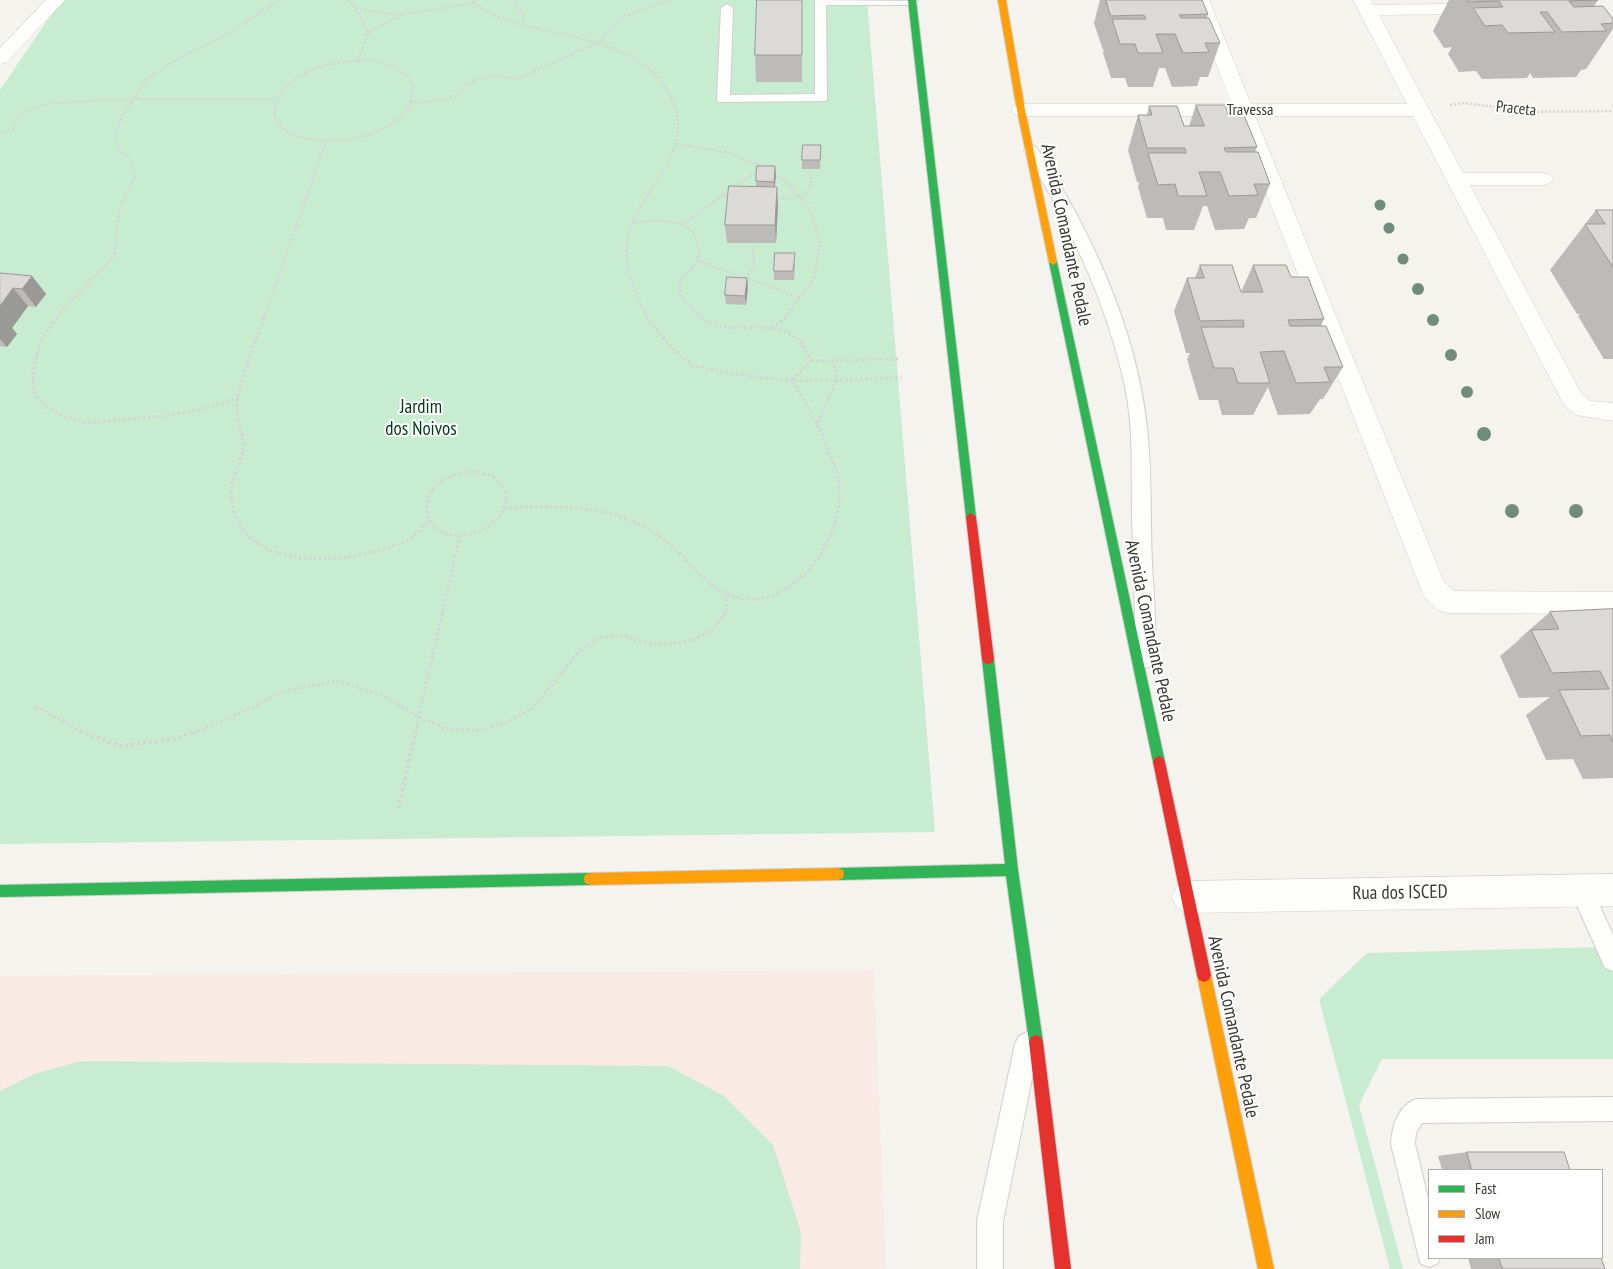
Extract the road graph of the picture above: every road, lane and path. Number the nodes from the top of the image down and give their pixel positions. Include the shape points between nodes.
1 (56, 0) edge
2 (280, 0) edge
3 (348, 0) edge
4 (475, 0) edge
5 (515, 0) edge
6 (672, 0) edge
7 (1002, 0) edge
8 (1200, 0) edge
9 (1519, 0) edge
10 (912, 1) edge
11 (473, 3) junction
12 (1364, 5) edge
13 (727, 8) dead end
14 (356, 9) junction
15 (400, 15) junction
16 (522, 24) junction
17 (368, 33) junction
18 (599, 42) junction
19 (0, 59) edge
20 (358, 61) junction
21 (134, 99) junction
22 (277, 99) junction
23 (411, 102) junction
24 (1021, 110) junction
25 (1244, 110) junction
26 (1419, 110) junction
27 (1613, 111) edge
28 (0, 133) edge
29 (326, 141) junction
30 (676, 144) junction
31 (1031, 149) junction
32 (810, 170) edge
33 (770, 172) edge
34 (1456, 179) junction
35 (1543, 179) dead end
36 (723, 196) junction
37 (799, 196) junction
38 (732, 198) edge
39 (769, 200) edge
40 (633, 223) junction
41 (682, 225) junction
42 (753, 245) edge
43 (696, 260) junction
44 (746, 278) junction
45 (742, 281) edge
46 (801, 298) junction
47 (772, 328) junction
48 (898, 359) dead end
49 (811, 361) junction
50 (832, 361) junction
51 (901, 378) dead end
52 (837, 379) junction
53 (792, 380) junction
54 (240, 398) junction
55 (1613, 412) edge
56 (818, 423) junction
57 (506, 508) junction
58 (430, 522) junction
59 (460, 536) junction
60 (726, 595) junction
61 (1613, 603) edge
62 (1145, 691) junction
63 (36, 706) dead end
64 (420, 718) junction
65 (398, 809) dead end
66 (1012, 870) junction
67 (1581, 890) junction
68 (1613, 890) edge
69 (0, 891) edge
70 (1188, 897) junction
71 (1613, 960) edge
72 (1033, 1016) junction
73 (1613, 1109) edge
74 (1428, 1250) edge
75 (990, 1269) edge
76 (1063, 1269) edge
77 (1266, 1269) edge

1 - 19 street
2 - 21 path via 235,30 174,61 147,79
3 - 14 path
4 - 11 path
5 - 16 path via 524,15
6 - 18 path via 618,20
7 - 24 street, Avenida Comandante Pedale
8 - 25 street
9 - 12 street via 1522,4 1511,8
10 - 13 lane via 820,2 821,98 723,98
10 - 66 street
11 - 15 path
11 - 16 path
12 - 26 street
14 - 15 path
14 - 17 path
15 - 17 path
16 - 18 path
17 - 20 path
18 - 23 path via 518,79 492,76 477,79 457,95 444,100
18 - 30 path via 626,54 661,82 672,101 677,121
20 - 22 path via 322,66 301,76
20 - 23 path via 389,64 404,72 413,84
21 - 22 path
21 - 28 path via 50,103 26,111 13,128
21 - 54 path via 121,118 115,138 119,149 128,156 135,176 120,207 114,256 64,308 40,342 33,373 34,392 44,406 87,423 174,414
22 - 29 path via 274,114 280,126 310,140
23 - 29 path via 408,110 395,122 377,132
24 - 25 street, Travessa
24 - 31 street, Avenida Comandante Pedale
25 - 26 street, Travessa
25 - 61 street via 1433,589 1448,602
26 - 27 path, Praceta via 1464,103 1535,112
26 - 34 street
29 - 54 path via 253,348
30 - 36 path via 708,148 750,160 762,167
30 - 40 path via 667,168 651,189
31 - 62 street, Avenida Comandante Pedale
31 - 62 lane via 1056,191 1093,268 1116,325 1133,387 1142,452
32 - 37 path via 808,192
33 - 37 path via 785,181
34 - 35 street
34 - 55 street via 1572,399 1584,409
36 - 38 path
36 - 41 path
37 - 39 path
37 - 46 path via 810,208 820,240 814,279
40 - 41 path via 653,220
40 - 53 path via 628,236 627,261 634,288 647,318 670,346 694,366
41 - 43 path via 692,231 699,243
42 - 44 path via 754,267
43 - 44 path
43 - 47 path via 680,281 680,295 691,309 709,323 729,329
44 - 45 path
44 - 46 path
46 - 47 path via 788,316
47 - 49 path via 789,332 804,346
48 - 50 path
49 - 50 path
49 - 53 path
50 - 52 path
51 - 52 path
52 - 53 path
52 - 56 path
53 - 56 path
54 - 58 path via 237,414 243,449 230,488 234,514 250,539 278,553 316,560 346,559 408,540
56 - 60 path via 838,479 838,506 831,536 818,563 785,593 746,599
57 - 58 path via 507,496 497,478 473,471 460,473 438,484 430,493 426,503
57 - 59 path via 488,527
57 - 60 path via 583,508 619,517 654,532 707,584
58 - 59 path via 437,529
59 - 64 path
60 - 64 path via 726,612 714,630 694,640 665,645 623,635 600,638 580,650 533,708 505,724 476,731 448,729
62 - 70 street, Avenida Comandante Pedale
63 - 64 path via 76,730 120,746 175,739 228,719 285,691 336,681 384,696
64 - 65 path
66 - 69 street
66 - 72 street
67 - 68 street, Rua dos ISCED
67 - 70 street, Rua dos ISCED
67 - 71 lane
70 - 77 street, Avenida Comandante Pedale
72 - 75 lane via 990,1221
72 - 76 street
73 - 74 lane via 1416,1111 1404,1129 1403,1144

